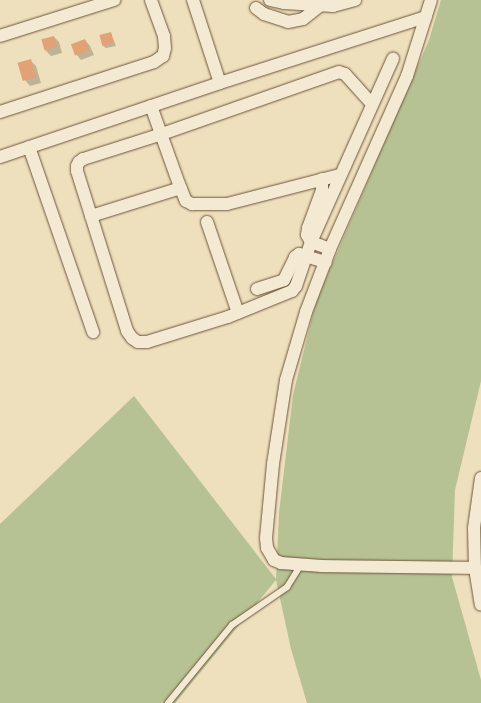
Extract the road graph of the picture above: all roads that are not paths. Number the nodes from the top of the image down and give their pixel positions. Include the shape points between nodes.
1 (114, 0) edge
2 (151, 0) edge
3 (193, 0) edge
4 (270, 0) edge
5 (355, 0) edge
6 (431, 0) edge
7 (291, 2) edge
8 (321, 5) junction
9 (256, 8) dead end
10 (426, 18) junction
11 (0, 36) edge
12 (393, 59) dead end
13 (220, 83) junction
14 (372, 104) junction
15 (151, 106) junction
16 (0, 112) edge
17 (162, 134) junction
18 (30, 147) junction
19 (0, 157) edge
20 (340, 175) junction
21 (322, 179) junction
22 (181, 188) junction
23 (91, 216) junction
24 (208, 222) dead end
25 (311, 242) junction
26 (330, 249) junction
27 (306, 255) junction
28 (326, 262) junction
29 (257, 290) dead end
30 (238, 314) junction
31 (93, 332) dead end
32 (481, 478) edge
33 (301, 565) junction
34 (475, 568) junction
35 (481, 605) edge
36 (168, 703) edge

1 - 11 street
2 - 16 street via 164,36 163,56 154,62
3 - 13 street
4 - 7 street
5 - 8 street via 333,6
6 - 10 street
7 - 8 street
8 - 9 street via 303,19 288,22 264,14
10 - 13 street
10 - 26 street via 407,76
12 - 14 street
13 - 15 street
14 - 17 street via 345,74 338,72
14 - 20 street
15 - 17 street
15 - 18 street
17 - 22 street
17 - 23 street via 79,162 77,171
18 - 19 street
18 - 31 street
20 - 21 street
20 - 25 street
21 - 22 street via 227,204 192,204 186,201
21 - 25 street via 322,190 308,228 307,235
22 - 23 street
23 - 30 street via 127,331 138,342 147,342
24 - 30 street
25 - 26 street
25 - 27 street
26 - 28 street
27 - 28 street
27 - 29 street via 299,254 295,257 284,280
27 - 30 street via 292,291
28 - 33 street via 306,312 286,380 272,464 266,531 267,548 274,560 281,564
32 - 34 street via 474,528
33 - 34 street
33 - 36 lane via 287,587 232,625
34 - 35 street

